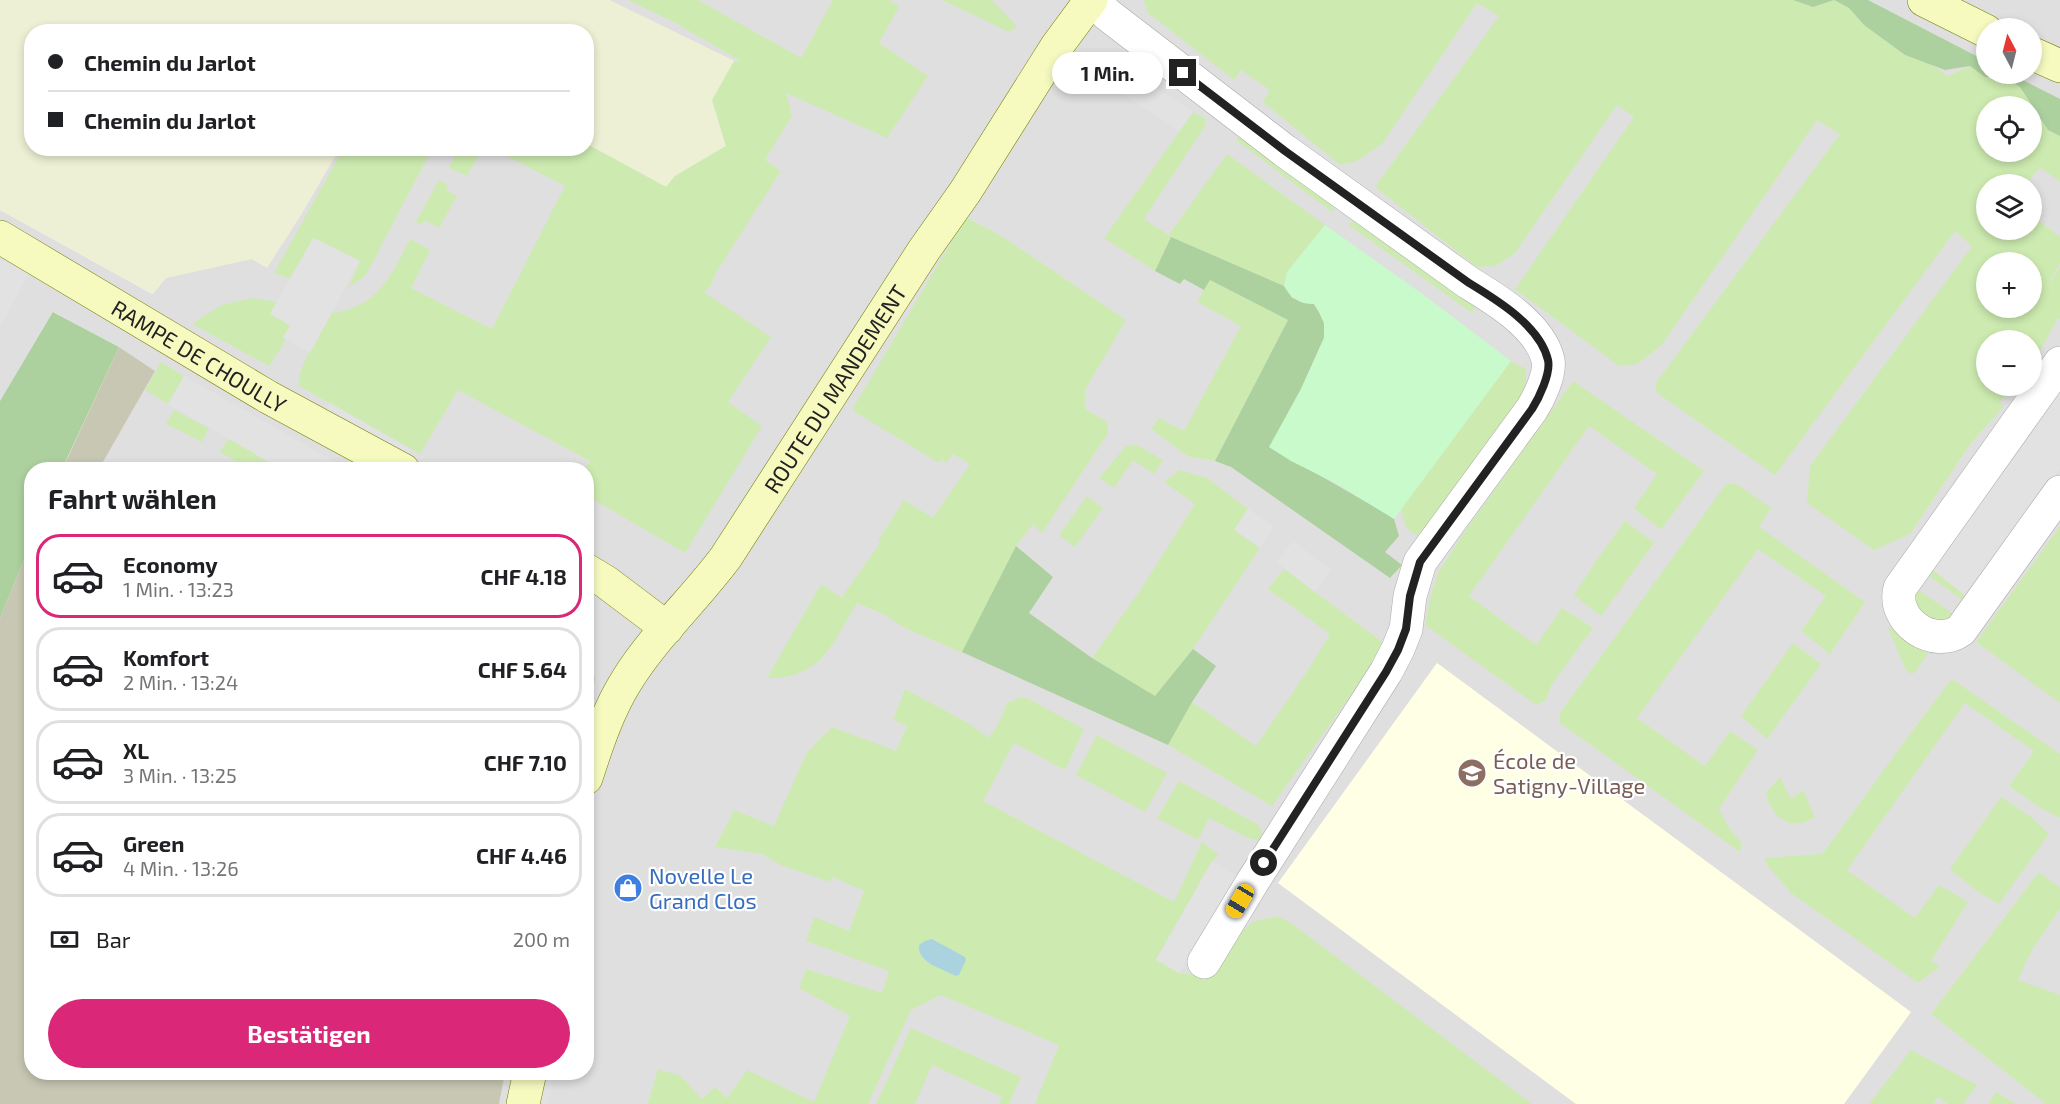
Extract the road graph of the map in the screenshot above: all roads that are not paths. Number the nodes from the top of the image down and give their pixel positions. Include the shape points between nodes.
1 (1091, 0) edge
2 (1924, 0) edge
3 (1976, 26) edge
4 (2042, 58) edge
5 (2060, 66) edge
6 (0, 237) edge
7 (2060, 363) edge
8 (387, 462) edge
9 (2060, 492) edge
10 (594, 575) edge
11 (667, 628) junction
12 (594, 755) edge
13 (1204, 962) dead end
14 (528, 1080) edge
15 (523, 1104) edge

1 - 11 street, ROUTE DU MANDEMENT via 1057,46 726,557
1 - 13 street via 1285,151 1494,298 1535,334 1549,362 1542,393 1532,409 1420,562 1406,629 1386,672
2 - 3 street
4 - 5 street
6 - 8 street, RAMPE DE CHOULLY via 268,397
7 - 9 street via 1900,588 1903,616 1940,638 1951,637 1960,630
10 - 11 street
11 - 12 street, ROUTE DU MANDEMENT via 628,678
14 - 15 street

